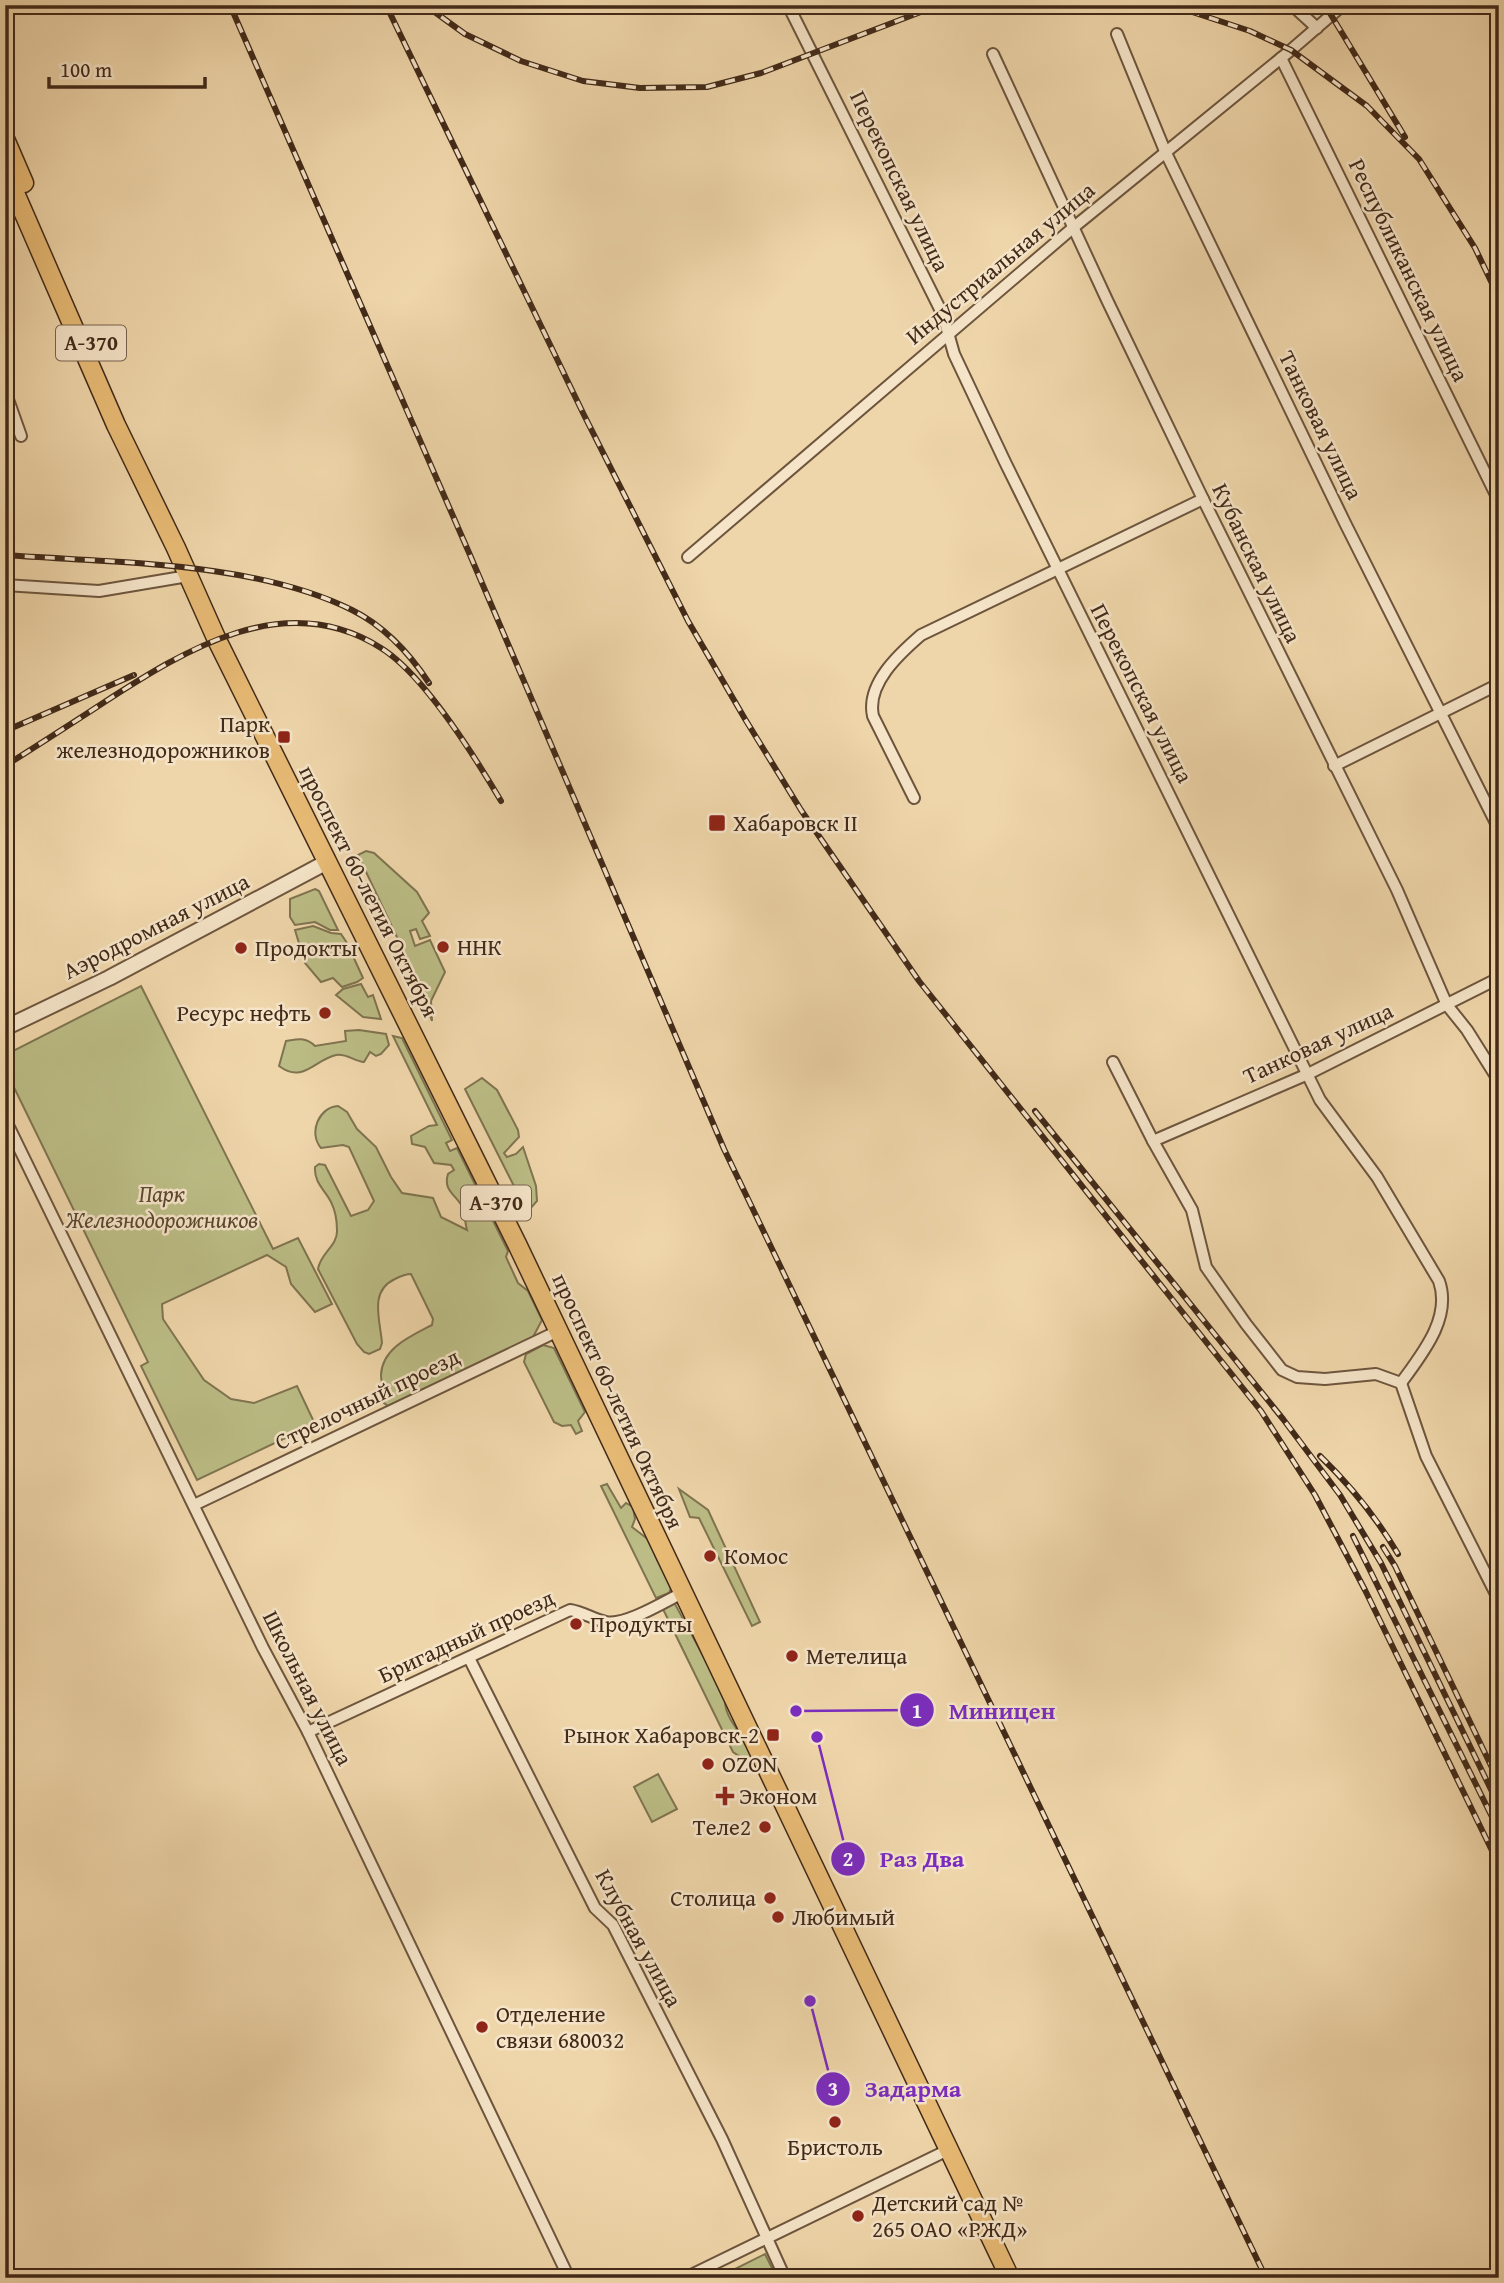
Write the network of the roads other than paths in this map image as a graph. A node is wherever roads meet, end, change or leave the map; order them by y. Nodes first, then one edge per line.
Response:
1 (788, 5) edge
2 (1292, 5) edge
3 (1343, 5) edge
4 (1317, 28) junction
5 (1117, 34) dead end
6 (993, 54) dead end
7 (1281, 58) junction
8 (5, 139) edge
9 (1165, 151) junction
10 (5, 170) edge
11 (1074, 227) junction
12 (949, 333) junction
13 (5, 391) edge
14 (21, 436) dead end
15 (1203, 499) junction
16 (1499, 501) edge
17 (176, 548) junction
18 (688, 557) dead end
19 (1057, 569) junction
20 (188, 576) junction
21 (5, 586) edge
22 (1499, 684) edge
23 (1441, 712) junction
24 (1334, 766) junction
25 (914, 798) dead end
26 (1499, 829) edge
27 (327, 862) junction
28 (1499, 978) edge
29 (1447, 1005) junction
30 (5, 1028) edge
31 (1113, 1062) dead end
32 (1308, 1074) junction
33 (1499, 1081) edge
34 (5, 1119) edge
35 (1153, 1141) junction
36 (558, 1331) junction
37 (1401, 1383) junction
38 (194, 1505) junction
39 (682, 1593) junction
40 (1499, 1600) edge
41 (469, 1658) junction
42 (308, 1732) junction
43 (950, 2149) junction
44 (766, 2238) junction
45 (569, 2278) edge
46 (685, 2278) edge
47 (786, 2278) edge
48 (1010, 2278) edge

1 - 12 street, Перекопская улица
2 - 4 street
3 - 4 street, Индустриальная улица
4 - 7 street, Индустриальная улица
5 - 9 street, Танковая улица
6 - 11 street, Кубанская улица
7 - 9 street, Индустриальная улица
7 - 16 street, Республиканская улица
8 - 17 highway, проспект 60-летия Октября / А-370
9 - 11 street, Индустриальная улица
9 - 23 street, Танковая улица
10 - 17 highway, проспект 60-летия Октября / А-370
11 - 12 street, Индустриальная улица
11 - 15 street, Кубанская улица
12 - 18 street, Индустриальная улица
12 - 19 street, Перекопская улица
13 - 14 street
15 - 19 street
15 - 24 street, Кубанская улица
17 - 20 highway, проспект 60-летия Октября / А-370
19 - 25 street
19 - 32 street, Перекопская улица
20 - 21 street
20 - 27 highway, проспект 60-летия Октября / А-370
22 - 23 street
23 - 24 street
23 - 26 street, Танковая улица
24 - 29 street, Кубанская улица
27 - 30 street, Аэродромная улица
27 - 36 highway, проспект 60-летия Октября / А-370
28 - 29 street, Танковая улица
29 - 32 street, Танковая улица
29 - 33 street, Кубанская улица
31 - 35 street
32 - 35 street, Танковая улица
32 - 37 street, Перекопская улица
34 - 38 street, Школьная улица
35 - 37 street
36 - 38 street, Стрелочный проезд
36 - 39 highway, проспект 60-летия Октября / А-370
37 - 40 street
38 - 42 street, Школьная улица
39 - 41 street, Бригадный проезд
39 - 43 highway, проспект 60-летия Октября / А-370
41 - 42 street, Бригадный проезд
41 - 44 street, Клубная улица
42 - 45 street, Школьная улица
43 - 44 street
43 - 48 highway, проспект 60-летия Октября / А-370
44 - 46 street
44 - 47 street, Клубная улица

